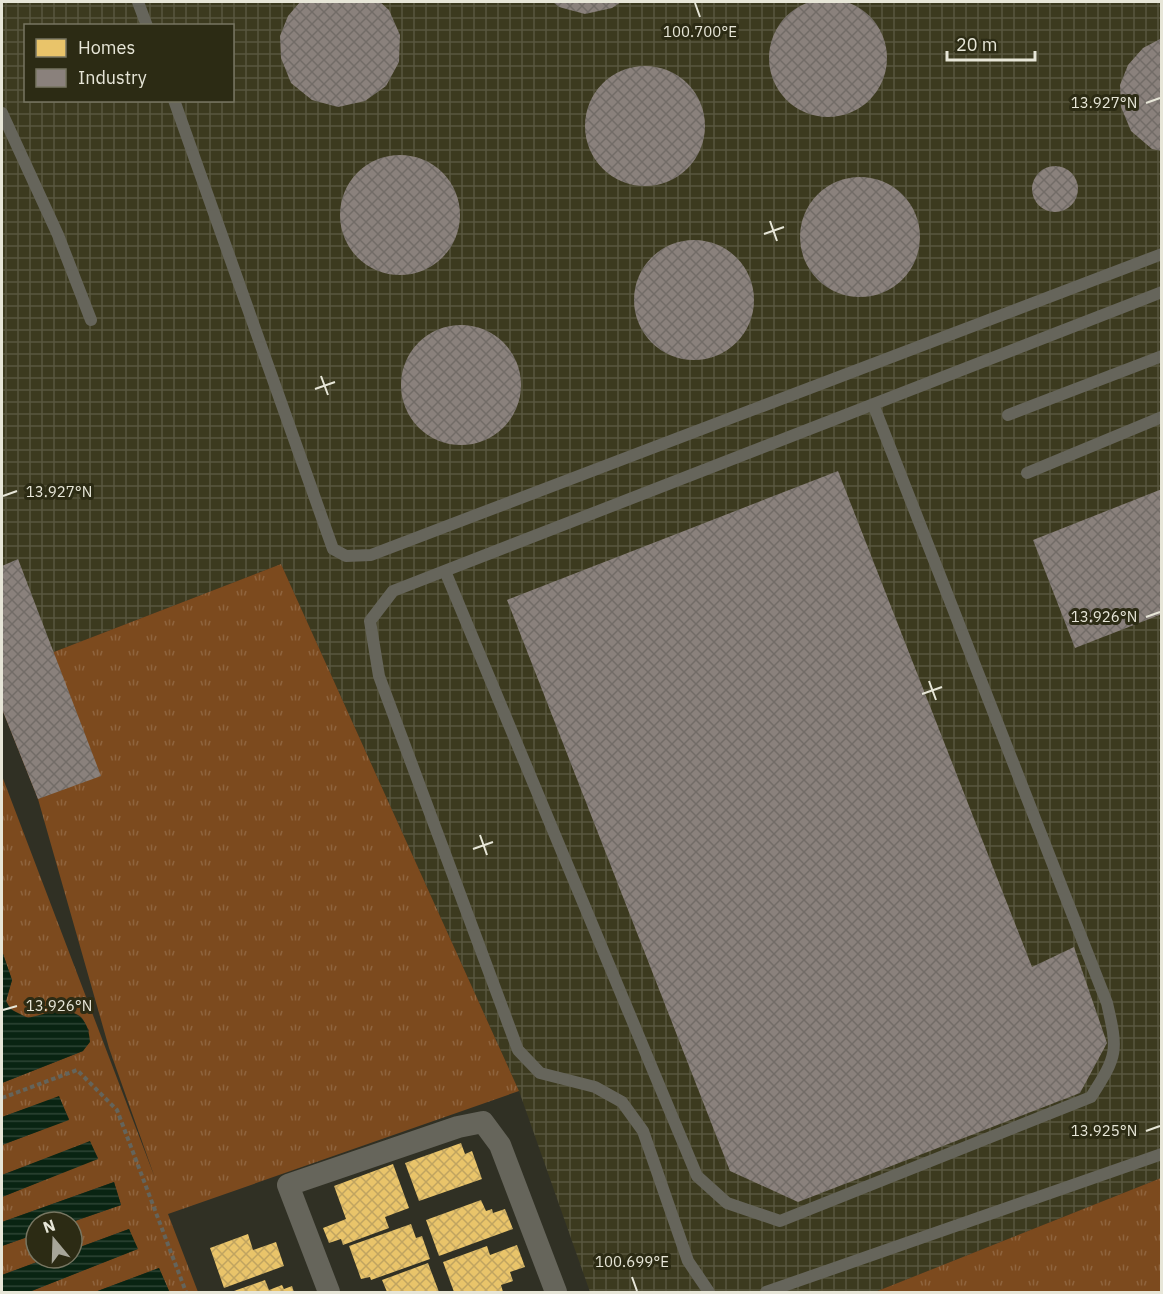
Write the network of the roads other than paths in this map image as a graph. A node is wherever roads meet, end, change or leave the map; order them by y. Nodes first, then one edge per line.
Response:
1 (138, 2) edge
2 (146, 24) edge
3 (175, 102) edge
4 (2, 113) edge
5 (1161, 254) edge
6 (1161, 292) edge
7 (91, 320) dead end
8 (1161, 356) edge
9 (873, 404) junction
10 (1008, 416) dead end
11 (1161, 417) edge
12 (1027, 473) dead end
13 (445, 571) junction
14 (1161, 1154) edge
15 (329, 1293) edge
16 (555, 1293) edge
17 (709, 1293) edge
18 (766, 1293) edge

1 - 2 lane
3 - 5 lane
4 - 7 lane
6 - 9 lane
8 - 10 lane
9 - 13 lane
9 - 13 lane
11 - 12 lane
13 - 17 lane
14 - 18 lane
15 - 16 street

